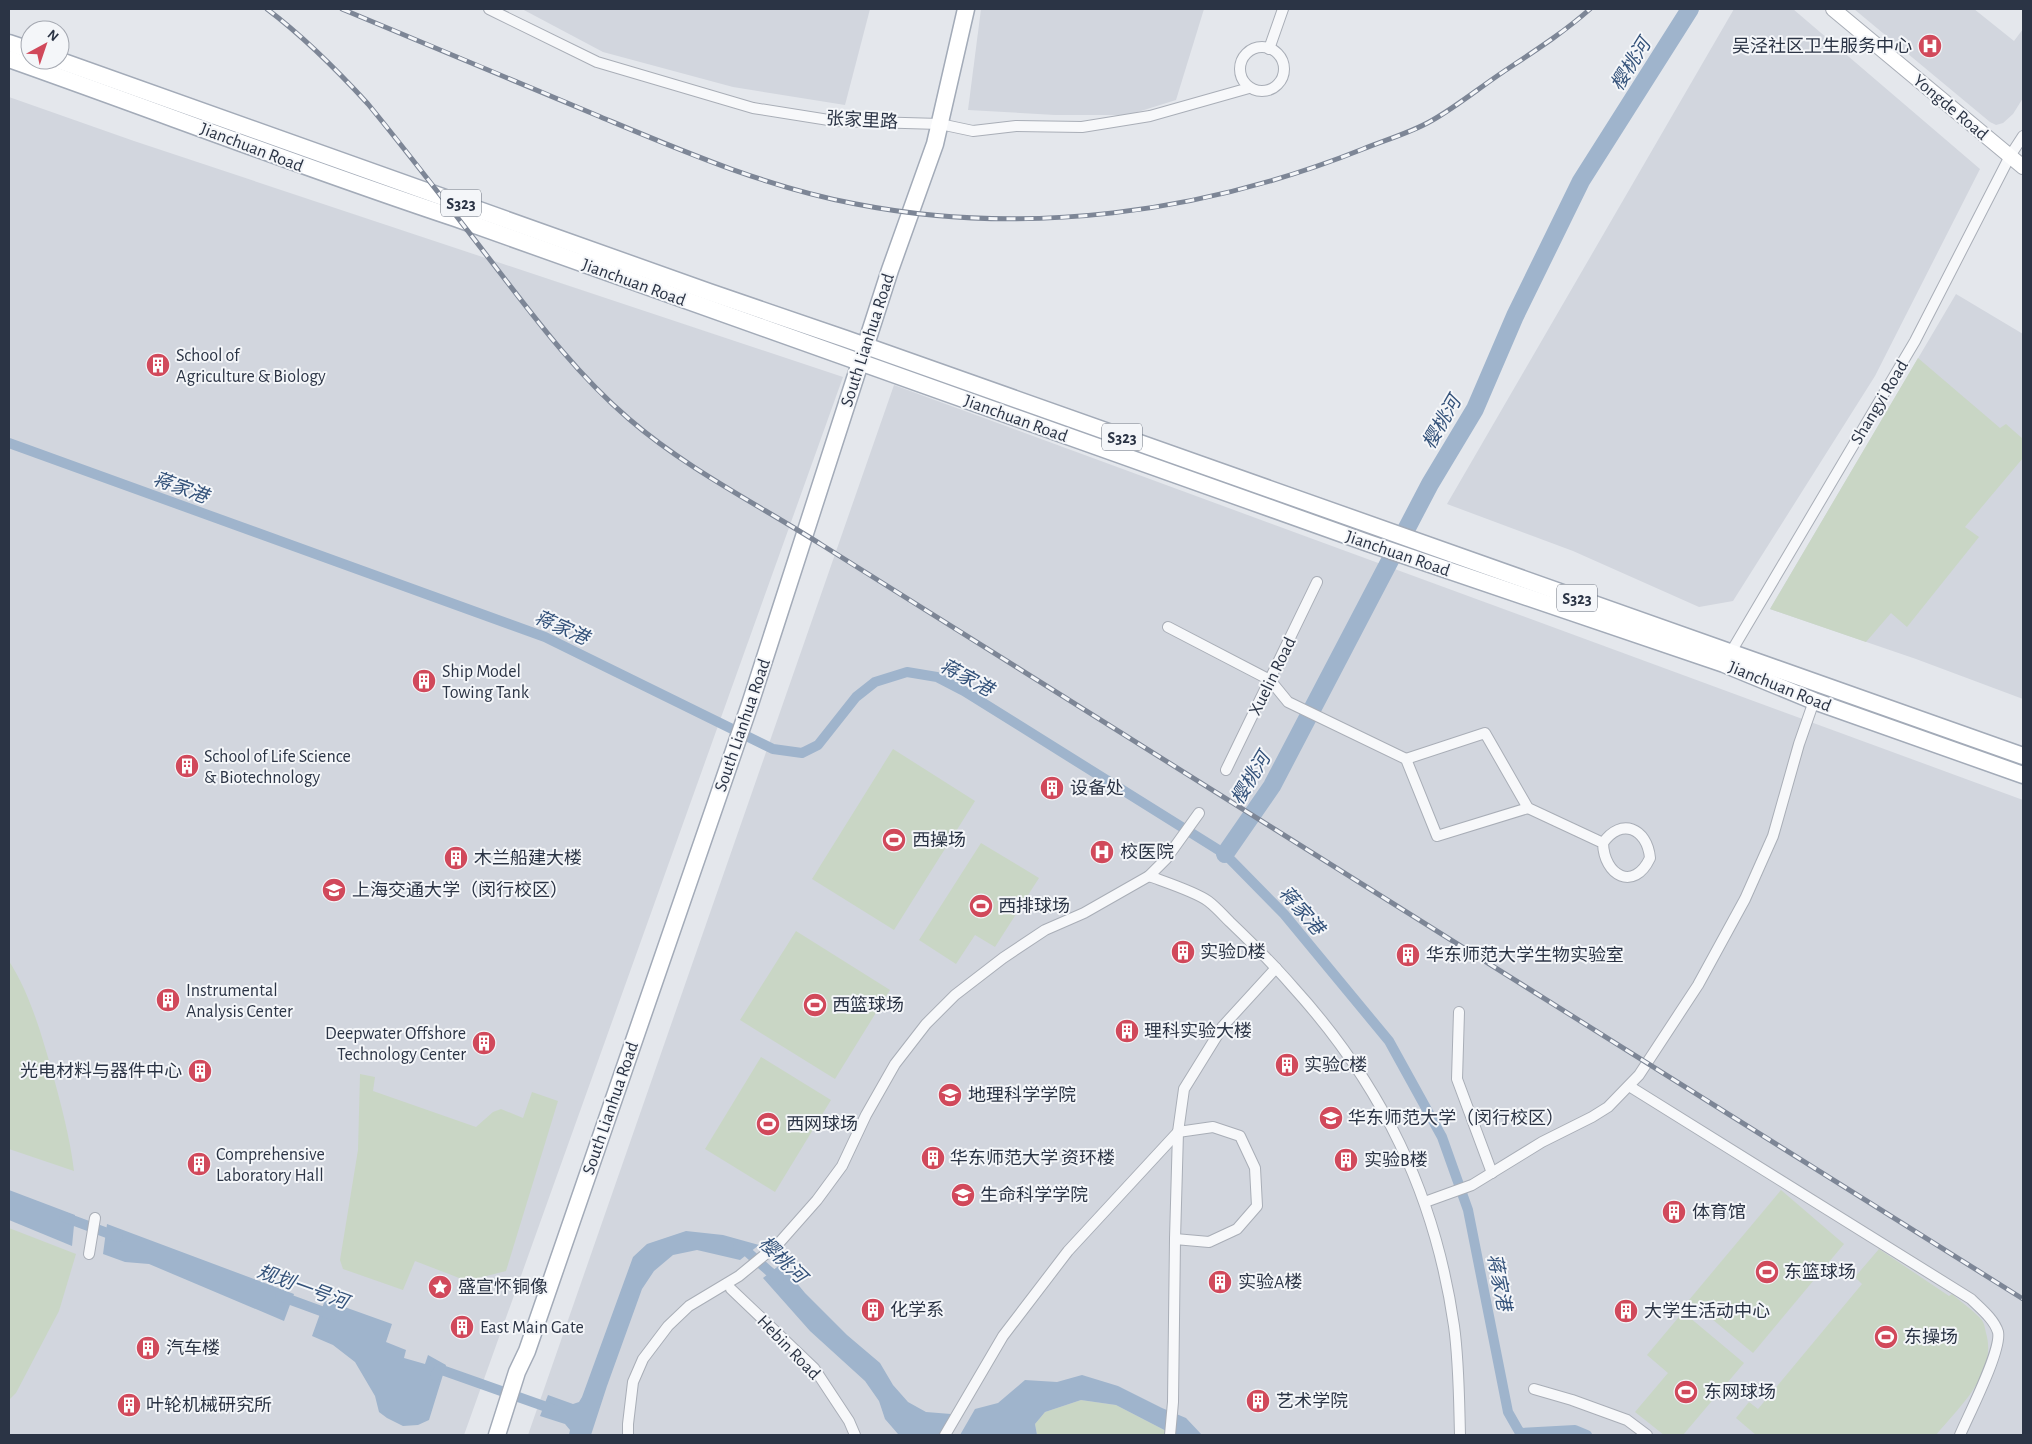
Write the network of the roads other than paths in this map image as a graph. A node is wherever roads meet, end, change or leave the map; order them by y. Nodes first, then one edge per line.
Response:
1 (489, 9) edge
2 (966, 9) edge
3 (1283, 9) edge
4 (1833, 9) edge
5 (1269, 48) junction
6 (9, 59) edge
7 (70, 64) edge
8 (1249, 88) junction
9 (940, 124) junction
10 (2023, 136) edge
11 (2010, 156) junction
12 (2023, 167) edge
13 (865, 346) junction
14 (860, 362) junction
15 (1317, 582) dead end
16 (1168, 627) dead end
17 (1728, 658) junction
18 (1270, 680) junction
19 (1814, 701) junction
20 (2023, 756) edge
21 (1406, 759) junction
22 (1226, 770) dead end
23 (2023, 775) edge
24 (1528, 808) junction
25 (1199, 812) dead end
26 (1603, 843) junction
27 (1149, 876) junction
28 (1276, 968) junction
29 (1459, 1012) dead end
30 (1629, 1086) junction
31 (1178, 1132) junction
32 (1488, 1176) junction
33 (1425, 1202) junction
34 (95, 1218) dead end
35 (1175, 1239) junction
36 (89, 1254) dead end
37 (731, 1289) dead end
38 (1534, 1389) dead end
39 (497, 1435) edge
40 (628, 1435) edge
41 (855, 1435) edge
42 (945, 1435) edge
43 (1170, 1435) edge
44 (1460, 1435) edge
45 (1647, 1435) edge
46 (1960, 1435) edge

1 - 9 street, 张家里路
2 - 9 main road, South Lianhua Road
3 - 5 street
4 - 11 street, Yongde Road
5 - 8 street
5 - 8 street
6 - 14 main road, Jianchuan Road
7 - 13 main road, Jianchuan Road / S323
8 - 9 street, 张家里路
9 - 13 main road, South Lianhua Road
10 - 11 street, Shangyi Road
11 - 12 street, Yongde Road
11 - 17 street, Shangyi Road
13 - 14 main road, South Lianhua Road
13 - 17 main road, Jianchuan Road / S323
14 - 17 main road, Jianchuan Road
14 - 39 main road, South Lianhua Road
15 - 18 street, Xuelin Road
16 - 18 street
17 - 19 main road, Jianchuan Road
17 - 20 main road, Jianchuan Road / S323
18 - 21 street
18 - 22 street, Xuelin Road
19 - 23 main road, Jianchuan Road
19 - 30 street
21 - 24 street
21 - 24 street
24 - 26 street
25 - 27 street
26 - 26 street
27 - 28 street
27 - 40 street
28 - 31 street
28 - 33 street
29 - 32 street
30 - 32 street
30 - 46 street
31 - 35 street
31 - 35 street
31 - 42 street
32 - 33 street
33 - 44 street
34 - 36 street
35 - 43 street
37 - 41 street, Hebin Road
38 - 45 street

